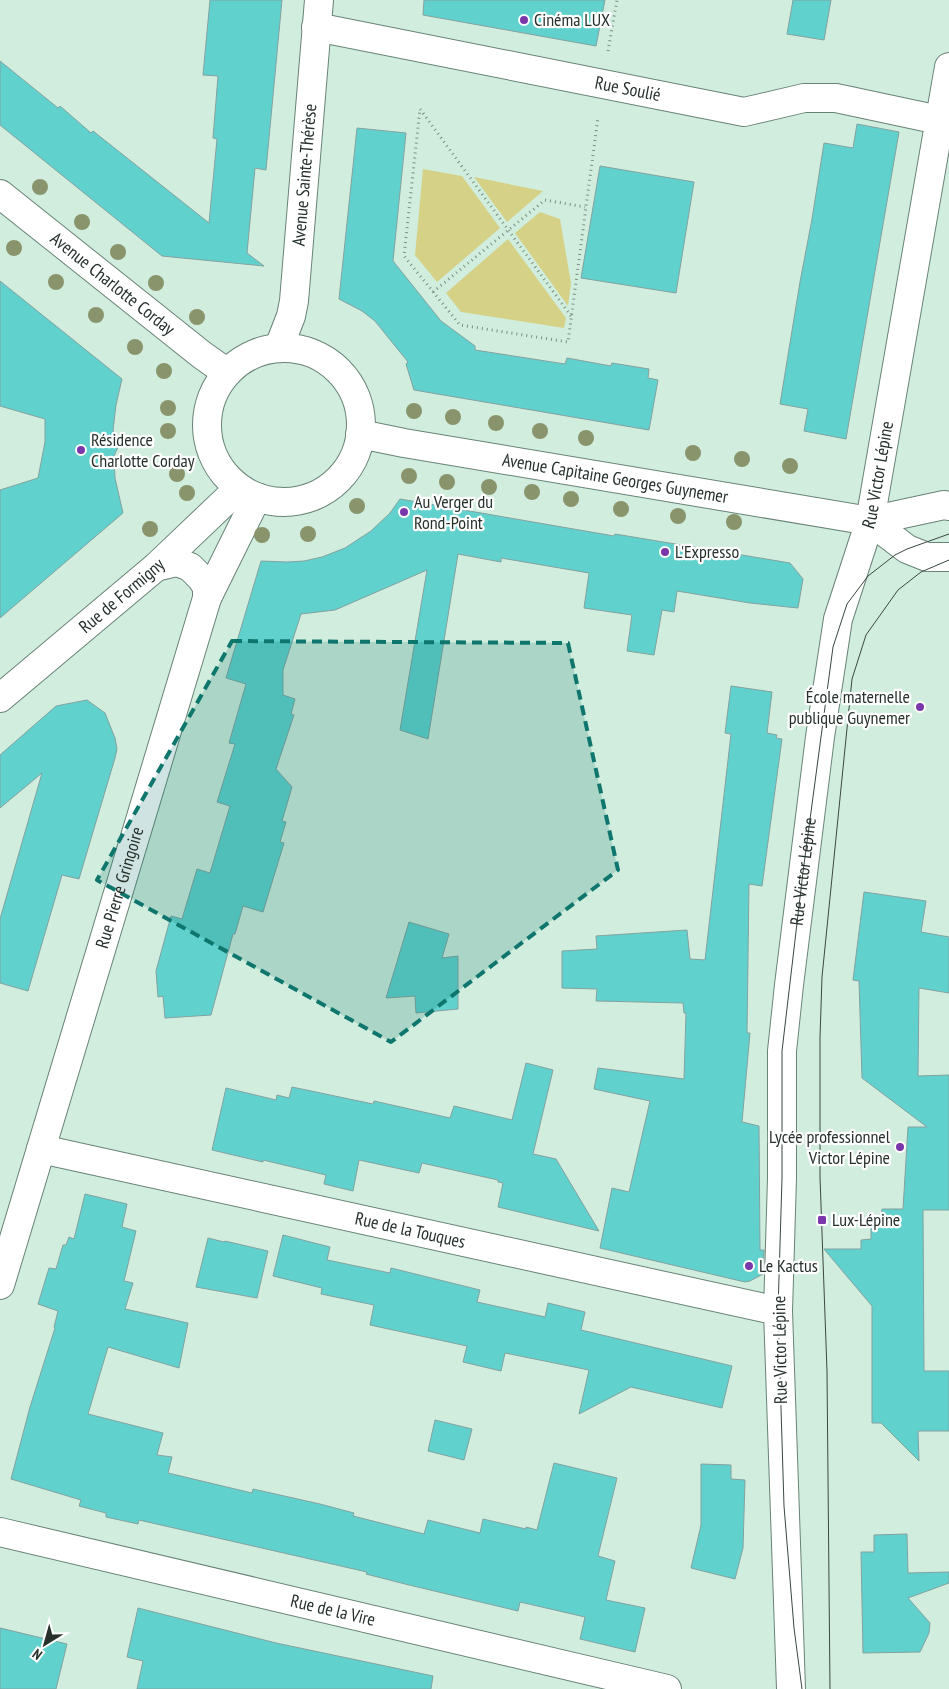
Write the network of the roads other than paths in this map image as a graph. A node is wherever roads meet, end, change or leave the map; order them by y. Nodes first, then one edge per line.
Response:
1 (318, 0) edge
2 (316, 27) junction
3 (949, 67) edge
4 (939, 120) junction
5 (0, 194) edge
6 (279, 347) junction
7 (226, 372) junction
8 (360, 434) junction
9 (248, 492) junction
10 (949, 506) edge
11 (870, 521) junction
12 (949, 557) edge
13 (156, 566) junction
14 (207, 598) junction
15 (0, 698) edge
16 (42, 1149) junction
17 (0, 1285) edge
18 (778, 1312) junction
19 (0, 1532) edge
20 (666, 1689) edge
21 (791, 1689) edge

1 - 2 street, Avenue Sainte-Thérèse
2 - 4 street, Rue Soulié
2 - 6 street, Avenue Sainte-Thérèse
3 - 4 street, Rue Victor Lépine
4 - 11 street, Rue Victor Lépine
5 - 7 street, Avenue Charlotte Corday
6 - 7 street
6 - 8 street
7 - 9 street
8 - 9 street
8 - 11 street, Avenue Capitaine Georges Guynemer
9 - 13 street, Rue de Formigny
9 - 14 street, Rue Pierre Gringoire
10 - 11 street, Avenue Capitaine Georges Guynemer
11 - 12 street, Avenue Capitaine Georges Guynemer
11 - 18 street, Rue Victor Lépine
13 - 14 street
13 - 15 street, Rue de Formigny
14 - 16 street, Rue Pierre Gringoire
16 - 17 street, Rue Pierre Gringoire
16 - 18 street, Rue de la Touques
18 - 21 street, Rue Victor Lépine
19 - 20 street, Rue de la Vire

